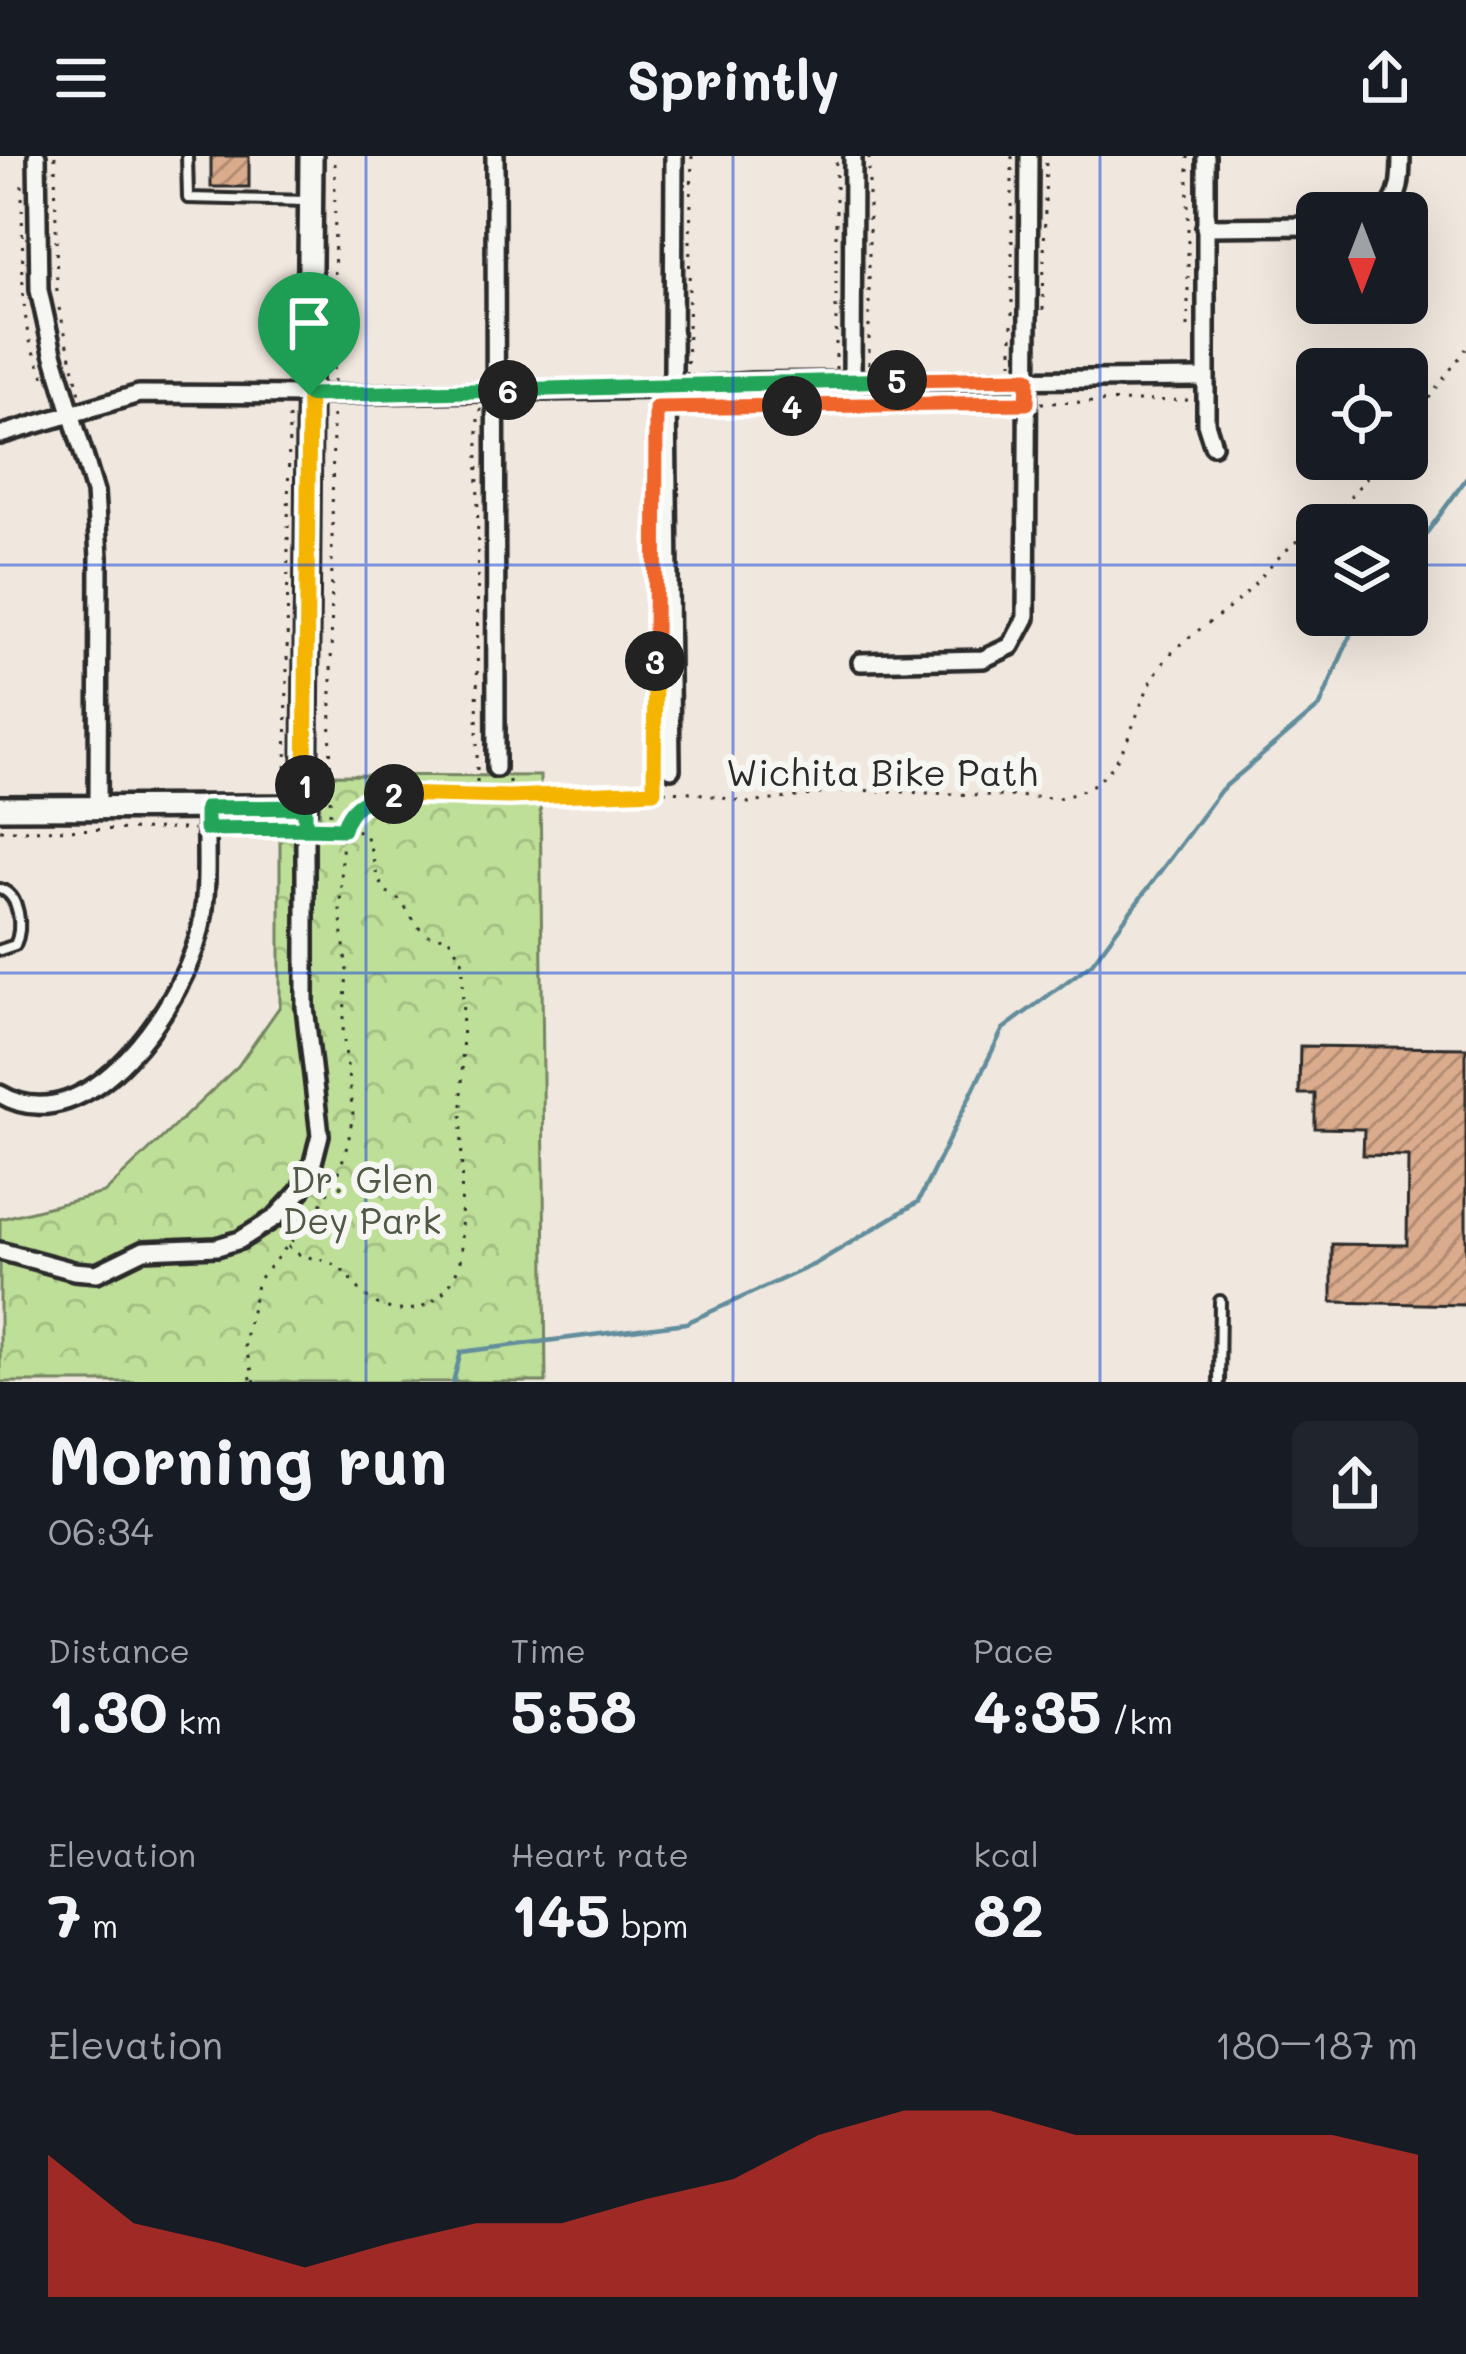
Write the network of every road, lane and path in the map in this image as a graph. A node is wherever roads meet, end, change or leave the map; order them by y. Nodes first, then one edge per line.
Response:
1 (38, 156) edge
2 (188, 156) edge
3 (311, 156) edge
4 (335, 156) edge
5 (495, 156) edge
6 (674, 156) edge
7 (692, 156) edge
8 (836, 156) edge
9 (853, 156) edge
10 (869, 156) edge
11 (1029, 156) edge
12 (1189, 156) edge
13 (1205, 156) edge
14 (1401, 156) edge
15 (1397, 192) edge
16 (311, 201) junction
17 (1296, 226) edge
18 (1205, 227) junction
19 (1189, 327) dead end
20 (1466, 349) edge
21 (869, 367) dead end
22 (836, 370) dead end
23 (686, 376) dead end
24 (1028, 378) junction
25 (1205, 378) junction
26 (851, 381) junction
27 (670, 387) junction
28 (493, 391) junction
29 (333, 394) junction
30 (309, 395) junction
31 (1428, 399) edge
32 (1195, 400) dead end
33 (1027, 403) junction
34 (668, 408) junction
35 (73, 413) junction
36 (0, 435) edge
37 (1214, 446) dead end
38 (1365, 480) edge
39 (1345, 504) edge
40 (1296, 540) edge
41 (861, 662) dead end
42 (655, 671) dead end
43 (496, 768) dead end
44 (671, 769) dead end
45 (654, 791) junction
46 (0, 808) edge
47 (98, 808) junction
48 (206, 818) junction
49 (305, 818) junction
50 (330, 828) junction
51 (343, 829) junction
52 (0, 830) edge
53 (0, 889) edge
54 (0, 950) edge
55 (0, 1094) edge
56 (286, 1245) junction
57 (0, 1251) edge
58 (1220, 1301) dead end
59 (254, 1380) edge
60 (238, 1382) edge
61 (1219, 1382) edge

1 - 35 street
2 - 16 lane
3 - 16 street
4 - 29 path
5 - 28 street
6 - 27 street
7 - 23 path
8 - 22 path
9 - 26 street
10 - 21 path
11 - 24 street
12 - 19 path
13 - 18 street
14 - 15 street
16 - 30 street
17 - 18 street
18 - 25 street
20 - 31 path
24 - 25 street
24 - 26 street
24 - 33 street
25 - 37 street
26 - 27 street
27 - 28 street
27 - 34 street
28 - 29 street
28 - 43 street
29 - 30 street
29 - 50 path
30 - 35 street
30 - 49 street
32 - 33 path
33 - 34 path
33 - 41 street
34 - 44 street
35 - 36 street
35 - 47 street
38 - 39 path
40 - 45 path, Wichita Bike Path
42 - 45 path
45 - 51 path, Wichita Bike Path
46 - 47 street
47 - 48 street
48 - 49 street
48 - 49 path
48 - 52 path
48 - 55 street
49 - 50 path
49 - 57 street
50 - 51 path
51 - 56 path
51 - 56 path
53 - 54 lane
56 - 59 path
58 - 61 lane
59 - 60 path

